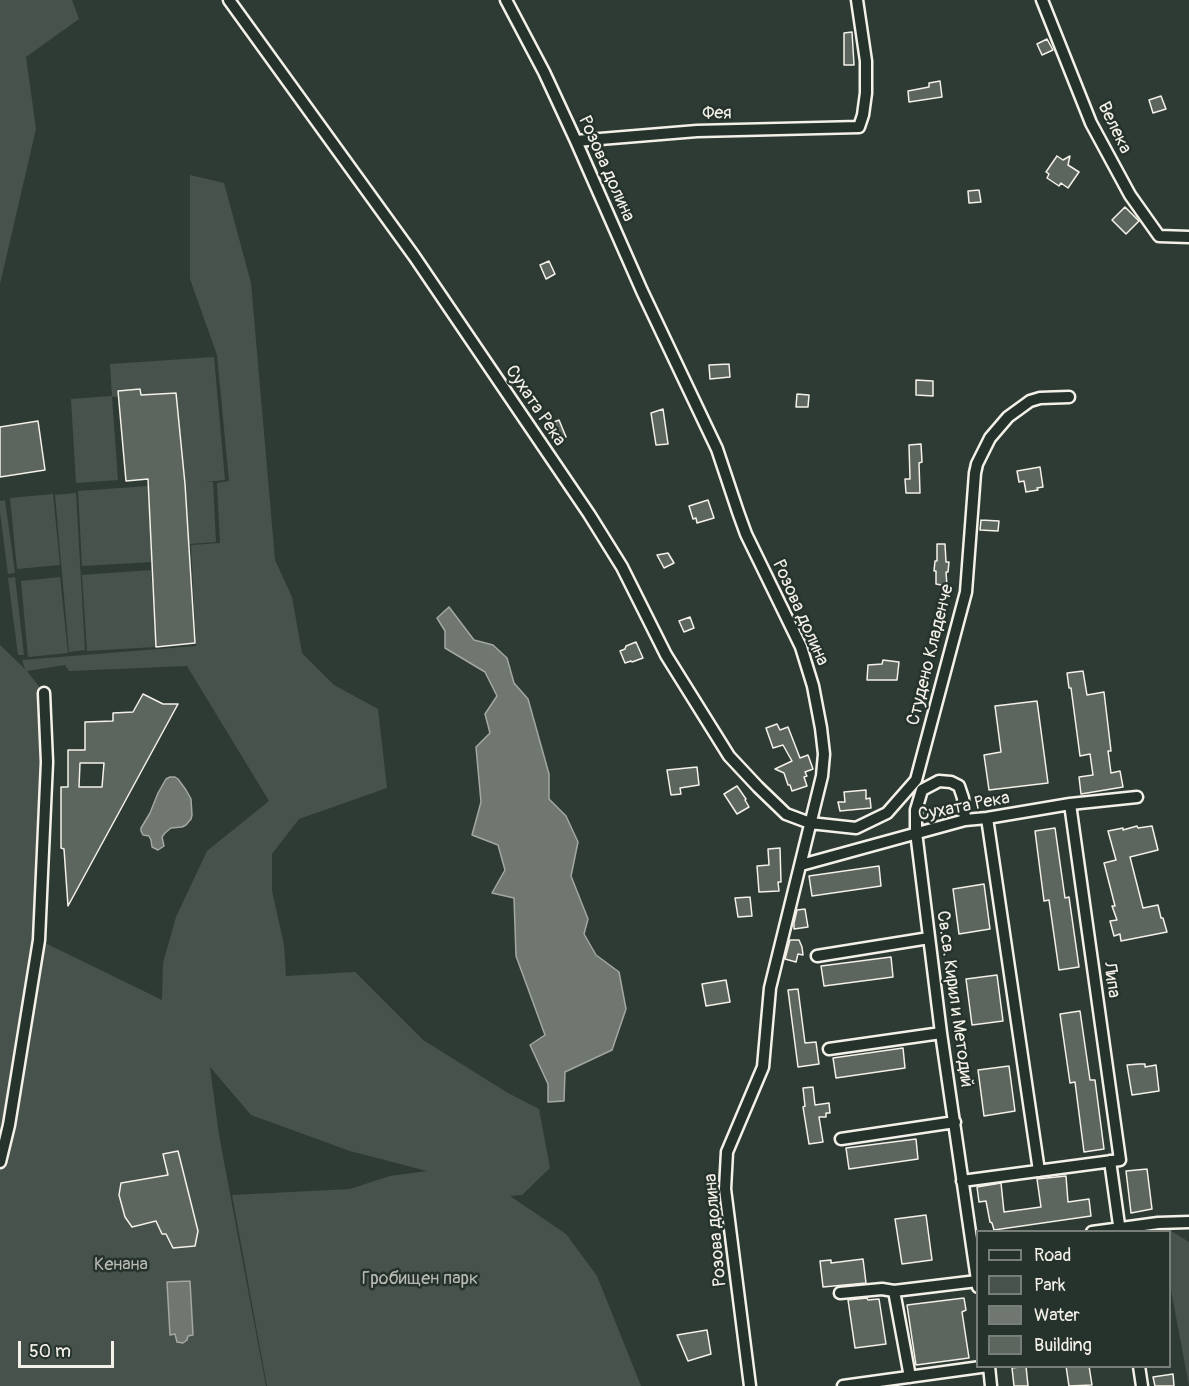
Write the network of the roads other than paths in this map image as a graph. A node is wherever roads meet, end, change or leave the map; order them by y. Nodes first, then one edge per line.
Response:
1 (229, 0) edge
2 (506, 0) edge
3 (857, 0) edge
4 (1042, 0) edge
5 (576, 141) junction
6 (1189, 237) edge
7 (1069, 397) dead end
8 (44, 693) dead end
9 (919, 785) junction
10 (1137, 797) dead end
11 (1070, 804) junction
12 (987, 818) junction
13 (965, 820) junction
14 (810, 823) junction
15 (916, 832) junction
16 (801, 865) junction
17 (929, 938) junction
18 (817, 956) dead end
19 (941, 1033) junction
20 (829, 1049) dead end
21 (955, 1122) junction
22 (841, 1139) dead end
23 (1115, 1161) junction
24 (0, 1162) edge
25 (1039, 1171) junction
26 (962, 1181) junction
27 (1189, 1222) edge
28 (1120, 1230) edge
29 (975, 1248) edge
30 (976, 1266) edge
31 (976, 1284) edge
32 (894, 1292) junction
33 (840, 1293) dead end
34 (976, 1368) edge
35 (988, 1368) edge
36 (1139, 1368) edge
37 (910, 1377) junction
38 (864, 1385) edge
39 (750, 1386) edge
40 (843, 1386) edge
41 (991, 1386) edge
42 (1142, 1386) edge

1 - 14 street, Сухата Река
2 - 5 street, Розова долина
3 - 5 street, Фея
4 - 6 street, Велека
5 - 14 street, Розова долина
7 - 9 street, Студено Кладенче
8 - 24 street
9 - 13 street
9 - 14 street, Студено Кладенче
9 - 15 street, Св.св. Кирил и Методий
10 - 11 street, Сухата Река
11 - 12 street, Сухата Река
11 - 23 street, Липа
12 - 13 street, Сухата Река
12 - 25 street
13 - 15 street, Сухата Река
14 - 16 street, Розова долина
15 - 16 street, Сухата Река
15 - 17 street, Св.св. Кирил и Методий
16 - 39 street, Розова долина
17 - 18 street
17 - 19 street, Св.св. Кирил и Методий
19 - 20 street
19 - 21 street, Св.св. Кирил и Методий
21 - 22 street
21 - 26 street, Св.св. Кирил и Методий
23 - 25 street
23 - 28 street, Липа
25 - 26 street
26 - 29 street, Св.св. Кирил и Методий
27 - 28 street
29 - 30 street, Св.св. Кирил и Методий
31 - 32 street
32 - 33 street
32 - 37 street
34 - 37 street
35 - 41 street
36 - 42 street
37 - 38 street
38 - 40 street

